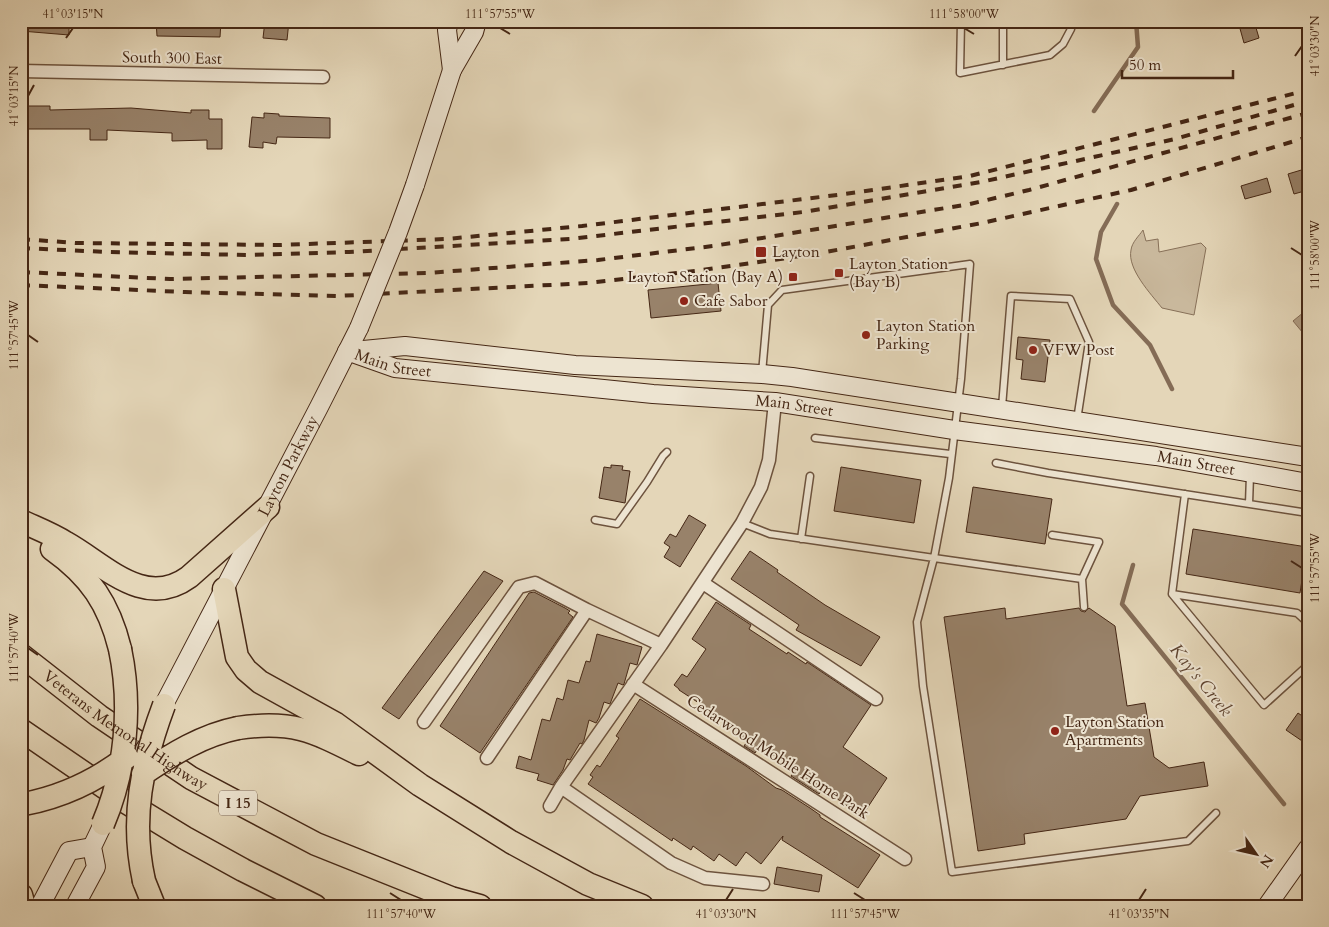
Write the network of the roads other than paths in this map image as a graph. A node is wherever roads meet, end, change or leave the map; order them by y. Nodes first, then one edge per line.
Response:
1 (449, 21) edge
2 (477, 21) edge
3 (960, 21) edge
4 (1003, 21) edge
5 (1072, 21) edge
6 (1003, 64) junction
7 (452, 70) junction
8 (21, 71) edge
9 (323, 77) dead end
10 (348, 351) junction
11 (762, 374) junction
12 (775, 402) junction
13 (958, 402) junction
14 (1002, 409) junction
15 (1077, 420) junction
16 (954, 430) junction
17 (815, 438) dead end
18 (668, 452) dead end
19 (950, 454) junction
20 (1308, 457) edge
21 (996, 463) dead end
22 (1250, 474) junction
23 (810, 476) dead end
24 (1308, 483) edge
25 (1185, 494) junction
26 (1249, 504) junction
27 (268, 507) junction
28 (1308, 513) edge
29 (595, 520) dead end
30 (21, 521) edge
31 (742, 522) junction
32 (21, 527) edge
33 (1052, 535) dead end
34 (801, 538) junction
35 (934, 558) junction
36 (1082, 579) junction
37 (703, 583) junction
38 (224, 590) junction
39 (1172, 594) junction
40 (1084, 607) dead end
41 (587, 610) junction
42 (1308, 623) edge
43 (661, 645) junction
44 (21, 655) edge
45 (1308, 666) edge
46 (633, 684) junction
47 (169, 695) junction
48 (876, 698) dead end
49 (424, 722) dead end
50 (21, 730) edge
51 (145, 743) junction
52 (487, 758) dead end
53 (121, 761) junction
54 (143, 774) junction
55 (420, 785) junction
56 (561, 787) junction
57 (118, 794) junction
58 (23, 804) edge
59 (550, 806) dead end
60 (1216, 813) dead end
61 (103, 824) junction
62 (92, 847) junction
63 (1308, 848) edge
64 (905, 858) dead end
65 (763, 884) dead end
66 (21, 895) edge
67 (24, 906) edge
68 (40, 906) edge
69 (75, 906) edge
70 (154, 906) edge
71 (315, 906) edge
72 (480, 906) edge
73 (642, 906) edge
74 (1267, 906) edge

1 - 7 main road, Layton Parkway
2 - 7 main road, Layton Parkway
3 - 6 lane
4 - 6 lane
5 - 6 lane
7 - 10 main road, Layton Parkway, bridge
8 - 9 street, South 300 East
10 - 11 main road, Main Street
10 - 12 main road, Main Street
10 - 27 main road, Layton Parkway
11 - 13 main road, Main Street
11 - 13 lane
12 - 16 main road, Main Street
12 - 31 street
13 - 14 main road, Main Street
13 - 16 lane
14 - 15 main road, Main Street
14 - 15 lane
15 - 20 main road, Main Street
16 - 19 lane
16 - 22 main road, Main Street
17 - 19 lane
18 - 29 lane
19 - 35 lane
21 - 25 lane
22 - 24 main road, Main Street
22 - 26 lane
23 - 34 lane
25 - 26 lane
25 - 39 lane
26 - 28 lane
27 - 30 highway
27 - 38 main road, Layton Parkway
31 - 34 lane
31 - 37 street
32 - 53 highway, bridge
33 - 36 lane
34 - 35 lane
35 - 36 lane
35 - 60 lane
36 - 40 lane
37 - 43 street
37 - 48 street
38 - 47 main road, Layton Parkway
38 - 55 highway
39 - 42 lane
39 - 45 lane
41 - 43 street
41 - 49 street
41 - 52 street
43 - 46 street
44 - 72 highway, Veterans Memorial Highway / I 15
46 - 56 street
46 - 64 street, Cedarwood Mobile Home Park
47 - 51 main road, Layton Parkway, bridge
47 - 54 highway, bridge
50 - 71 highway
51 - 53 highway
51 - 57 main road, Layton Parkway
53 - 58 highway, bridge
53 - 61 highway, bridge
54 - 55 highway, bridge
54 - 57 highway
54 - 70 highway, bridge
55 - 73 highway
56 - 59 street
56 - 65 street
57 - 61 main road, Layton Parkway, bridge
61 - 62 main road, Layton Parkway
62 - 68 main road
62 - 69 main road, Layton Parkway
63 - 74 main road
66 - 67 highway

